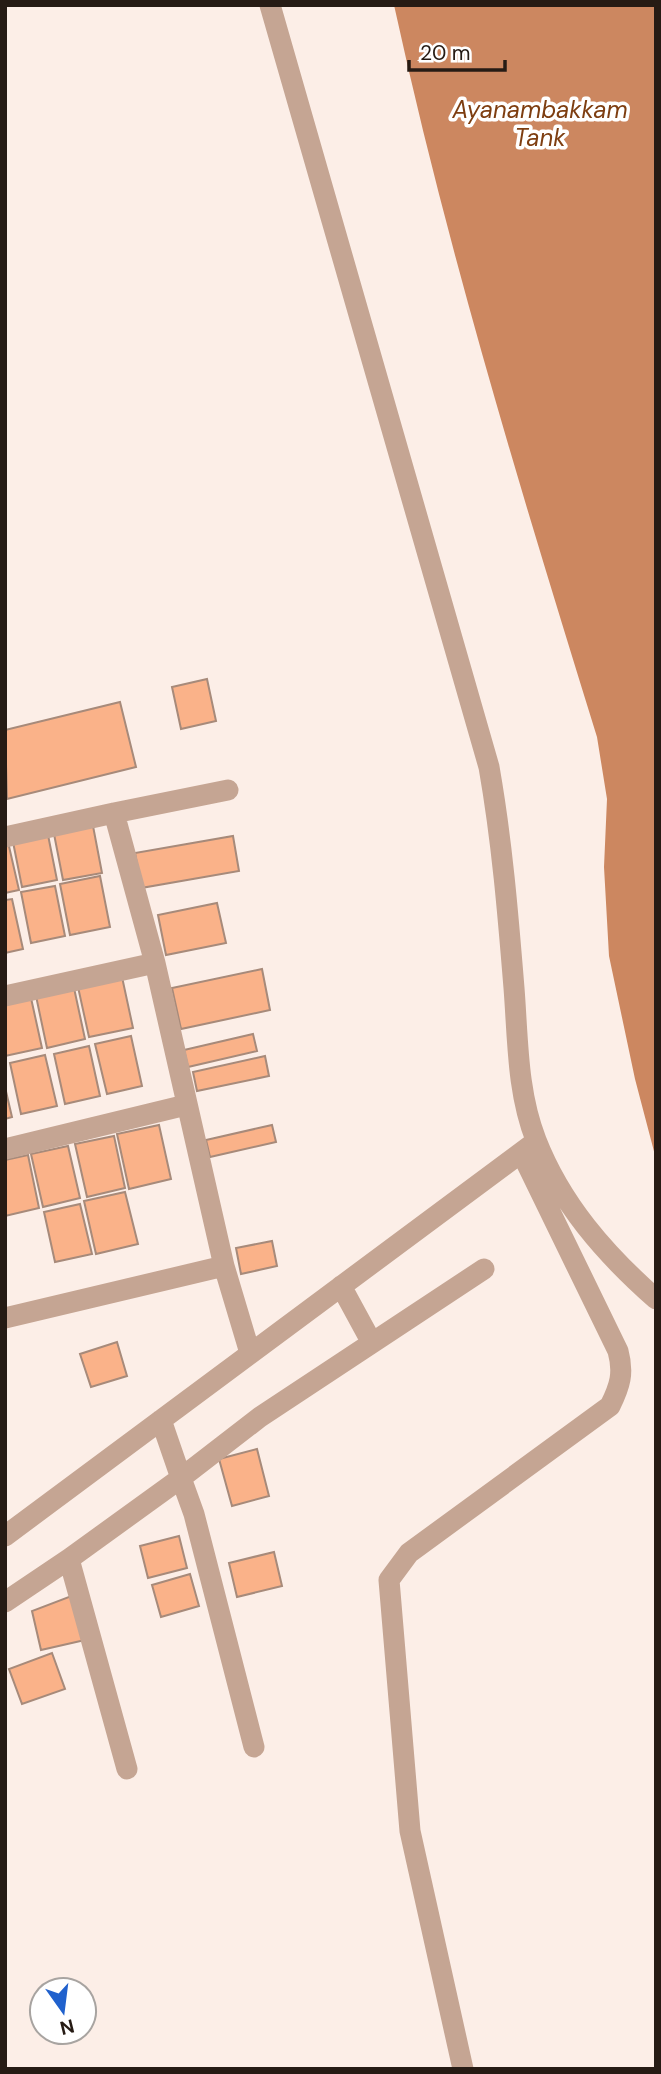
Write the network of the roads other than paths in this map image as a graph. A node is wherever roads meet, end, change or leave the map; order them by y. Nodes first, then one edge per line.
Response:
1 (270, 5) edge
2 (228, 790) dead end
3 (114, 813) junction
4 (5, 838) edge
5 (155, 963) junction
6 (5, 996) edge
7 (186, 1105) junction
8 (529, 1147) junction
9 (5, 1149) edge
10 (224, 1266) junction
11 (484, 1269) dead end
12 (341, 1286) junction
13 (656, 1299) edge
14 (5, 1318) edge
15 (372, 1343) junction
16 (250, 1353) junction
17 (161, 1420) junction
18 (181, 1478) junction
19 (5, 1536) edge
20 (69, 1559) junction
21 (5, 1602) edge
22 (254, 1748) dead end
23 (127, 1769) dead end
24 (463, 2069) edge

1 - 8 street
2 - 3 street
3 - 4 street
3 - 5 street
5 - 6 street
5 - 7 street
7 - 9 street
7 - 10 street
8 - 12 street
8 - 13 street
8 - 24 street
10 - 14 street
10 - 16 street
11 - 15 street
12 - 15 street
12 - 16 street
15 - 18 street
16 - 17 street
17 - 18 street
17 - 19 street
18 - 20 street
18 - 22 street
20 - 21 street
20 - 23 street

